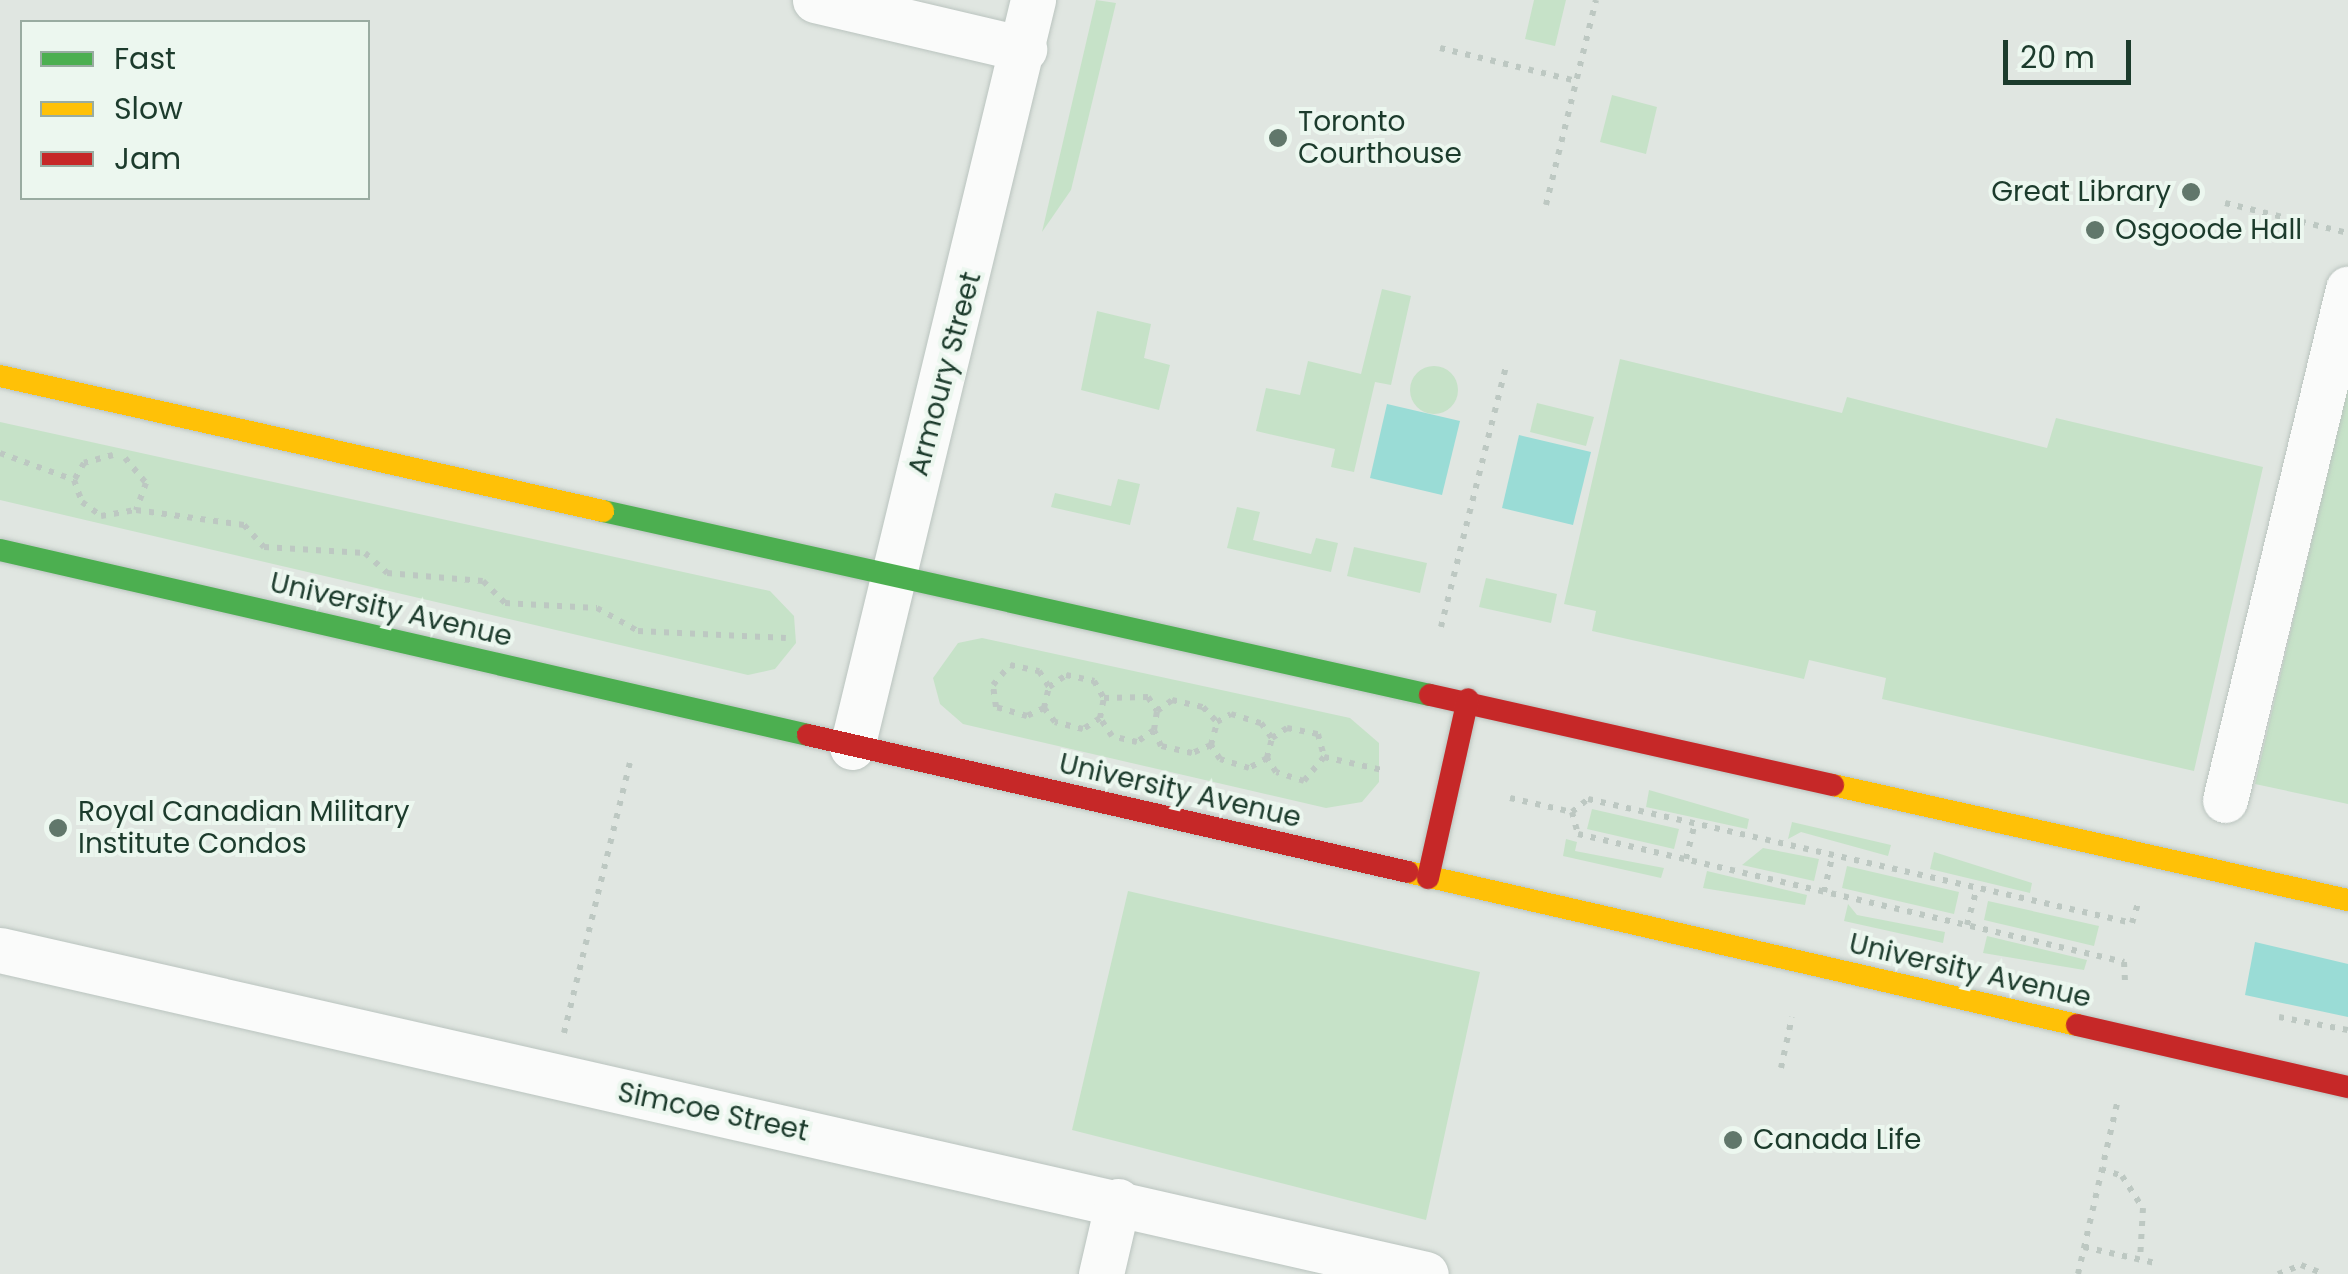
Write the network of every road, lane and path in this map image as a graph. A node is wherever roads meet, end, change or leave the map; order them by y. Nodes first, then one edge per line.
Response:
1 (815, 0) edge
2 (1034, 0) edge
3 (1596, 0) edge
4 (1440, 48) dead end
5 (1024, 49) junction
6 (1576, 81) junction
7 (2225, 204) dead end
8 (1546, 205) dead end
9 (2348, 232) edge
10 (2348, 288) edge
11 (1506, 366) dead end
12 (0, 376) edge
13 (0, 453) edge
14 (74, 480) junction
15 (136, 510) junction
16 (0, 550) edge
17 (894, 576) junction
18 (1441, 627) dead end
19 (786, 638) dead end
20 (1049, 687) junction
21 (1104, 698) junction
22 (1468, 700) junction
23 (1044, 708) junction
24 (1158, 711) junction
25 (1100, 718) junction
26 (1217, 722) junction
27 (1154, 730) junction
28 (1272, 738) junction
29 (1211, 745) junction
30 (852, 747) junction
31 (1324, 757) junction
32 (1267, 758) junction
33 (630, 763) dead end
34 (1382, 770) dead end
35 (1510, 798) dead end
36 (2225, 800) dead end
37 (1572, 812) junction
38 (1695, 823) junction
39 (1832, 854) junction
40 (1686, 859) junction
41 (1428, 878) junction
42 (1977, 888) junction
43 (1824, 892) junction
44 (2348, 900) edge
45 (2155, 904) dead end
46 (1968, 925) junction
47 (0, 950) edge
48 (2136, 985) dead end
49 (2256, 1012) dead end
50 (1792, 1016) dead end
51 (2348, 1030) edge
52 (562, 1042) dead end
53 (1781, 1068) dead end
54 (2348, 1088) edge
55 (2118, 1100) dead end
56 (2101, 1170) junction
57 (1118, 1201) junction
58 (2084, 1247) junction
59 (2140, 1260) junction
60 (2155, 1264) dead end
61 (1101, 1274) edge
62 (1426, 1274) edge
63 (2078, 1274) edge
64 (2278, 1274) edge
65 (2324, 1274) edge

1 - 5 street
2 - 5 street, Armoury Street
3 - 6 path
4 - 6 path
5 - 17 street, Armoury Street
6 - 8 path
7 - 9 path
10 - 36 street
11 - 18 path
12 - 17 main road
13 - 14 path
14 - 15 path
14 - 15 path
15 - 19 path
16 - 30 main road, University Avenue
17 - 22 main road
17 - 30 street, Armoury Street
20 - 21 path
20 - 23 path
20 - 23 path
21 - 24 path
21 - 25 path
22 - 41 main road
22 - 44 main road
23 - 25 path
24 - 26 path
24 - 27 path
25 - 27 path
26 - 28 path
26 - 29 path
27 - 29 path
28 - 31 path
28 - 32 path
29 - 32 path
30 - 41 main road, University Avenue
31 - 32 path
31 - 34 path
33 - 52 path
35 - 37 path
37 - 38 path
37 - 40 path
38 - 39 path
38 - 40 path
39 - 42 path
39 - 43 path
40 - 43 path
41 - 54 main road, University Avenue
42 - 45 path
42 - 46 path
43 - 46 path
46 - 48 path
47 - 57 street, Simcoe Street
49 - 51 path
50 - 53 path
55 - 56 path
56 - 58 path
56 - 59 path
57 - 61 street
57 - 62 street, Simcoe Street
58 - 59 path
58 - 63 path
59 - 60 path
64 - 65 path

